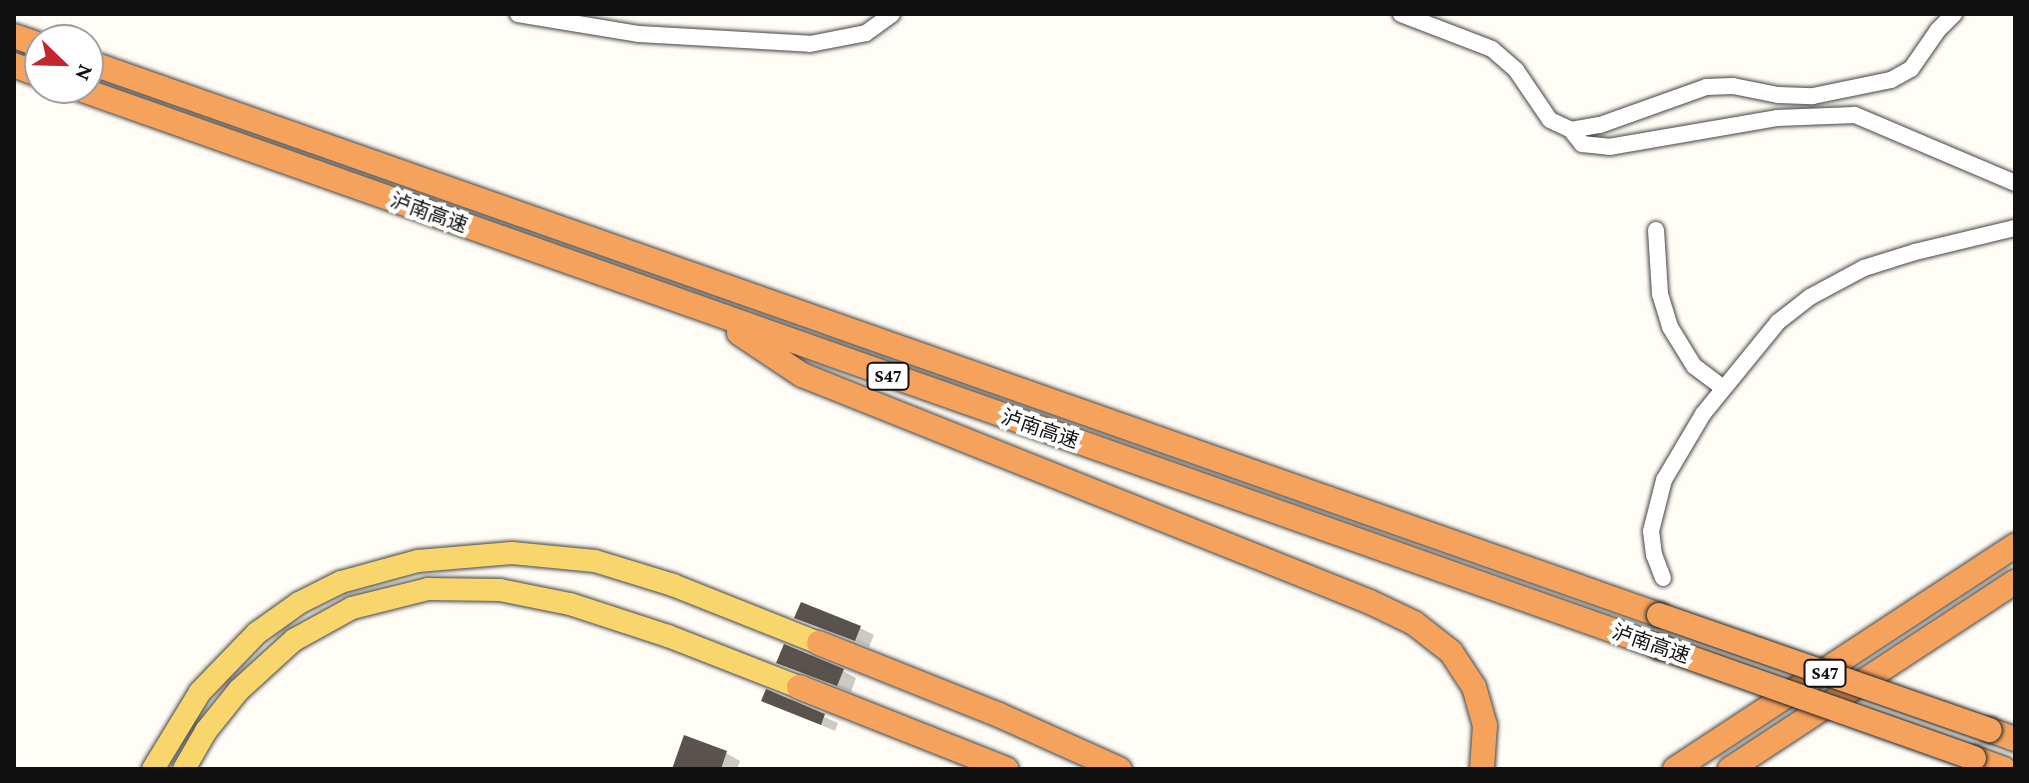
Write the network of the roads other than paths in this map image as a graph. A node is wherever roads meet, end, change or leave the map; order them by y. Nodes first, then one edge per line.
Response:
1 (518, 14) edge
2 (892, 14) edge
3 (1401, 14) edge
4 (1954, 14) edge
5 (104, 68) edge
6 (104, 98) edge
7 (1571, 130) junction
8 (2015, 183) edge
9 (2015, 228) edge
10 (1656, 230) dead end
11 (710, 313) junction
12 (1723, 388) junction
13 (2015, 546) edge
14 (1663, 578) dead end
15 (2015, 582) edge
16 (819, 643) joint
17 (799, 687) joint
18 (2015, 739) edge
19 (153, 769) edge
20 (184, 769) edge
21 (1006, 769) edge
22 (1119, 769) edge
23 (1482, 769) edge
24 (1675, 769) edge
25 (1730, 769) edge
26 (2004, 769) edge

1 - 2 street
3 - 7 street
4 - 7 street
5 - 18 highway, 泸南高速 / S47, bridge
6 - 11 highway, 泸南高速 / S47
7 - 8 street
9 - 12 street
10 - 12 street
11 - 23 highway
11 - 26 highway, 泸南高速 / S47, bridge
12 - 14 street
13 - 24 highway
15 - 25 highway
16 - 19 main road
16 - 22 highway
17 - 20 main road
17 - 21 highway

